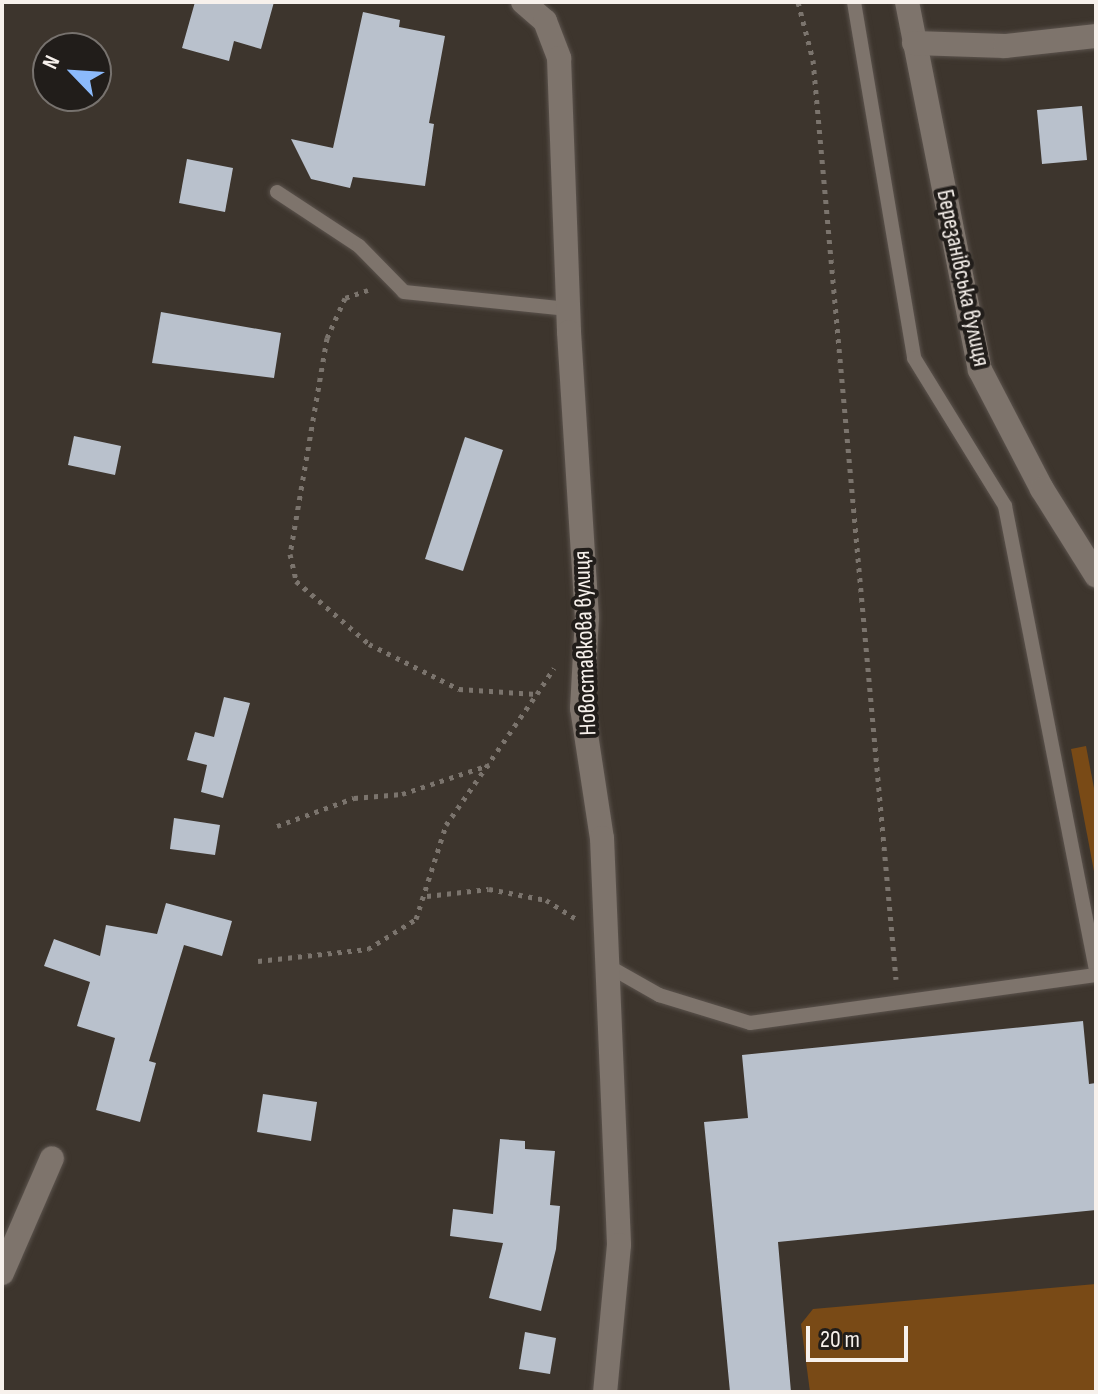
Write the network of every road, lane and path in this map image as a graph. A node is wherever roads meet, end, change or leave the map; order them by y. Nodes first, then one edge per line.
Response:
1 (523, 2) edge
2 (798, 2) edge
3 (854, 2) edge
4 (907, 2) edge
5 (1096, 36) edge
6 (914, 43) junction
7 (277, 192) dead end
8 (404, 292) junction
9 (568, 309) junction
10 (1096, 575) edge
11 (587, 617) junction
12 (537, 694) junction
13 (490, 765) junction
14 (277, 826) dead end
15 (427, 896) junction
16 (607, 955) junction
17 (258, 961) dead end
18 (1096, 972) edge
19 (898, 1002) junction
20 (52, 1158) dead end
21 (2, 1273) edge
22 (605, 1392) edge

1 - 9 street, Новоставкова вулиця
2 - 19 path
3 - 18 lane
4 - 6 street, Березанівська вулиця
5 - 6 street
6 - 10 street, Березанівська вулиця
7 - 8 lane
8 - 9 lane
8 - 12 path
9 - 11 street, Новоставкова вулиця
11 - 12 path
11 - 16 street, Новоставкова вулиця
12 - 13 path
13 - 14 path
13 - 15 path
15 - 16 path
15 - 17 path
16 - 19 lane
16 - 22 street, Новоставкова вулиця
18 - 19 lane
20 - 21 street

